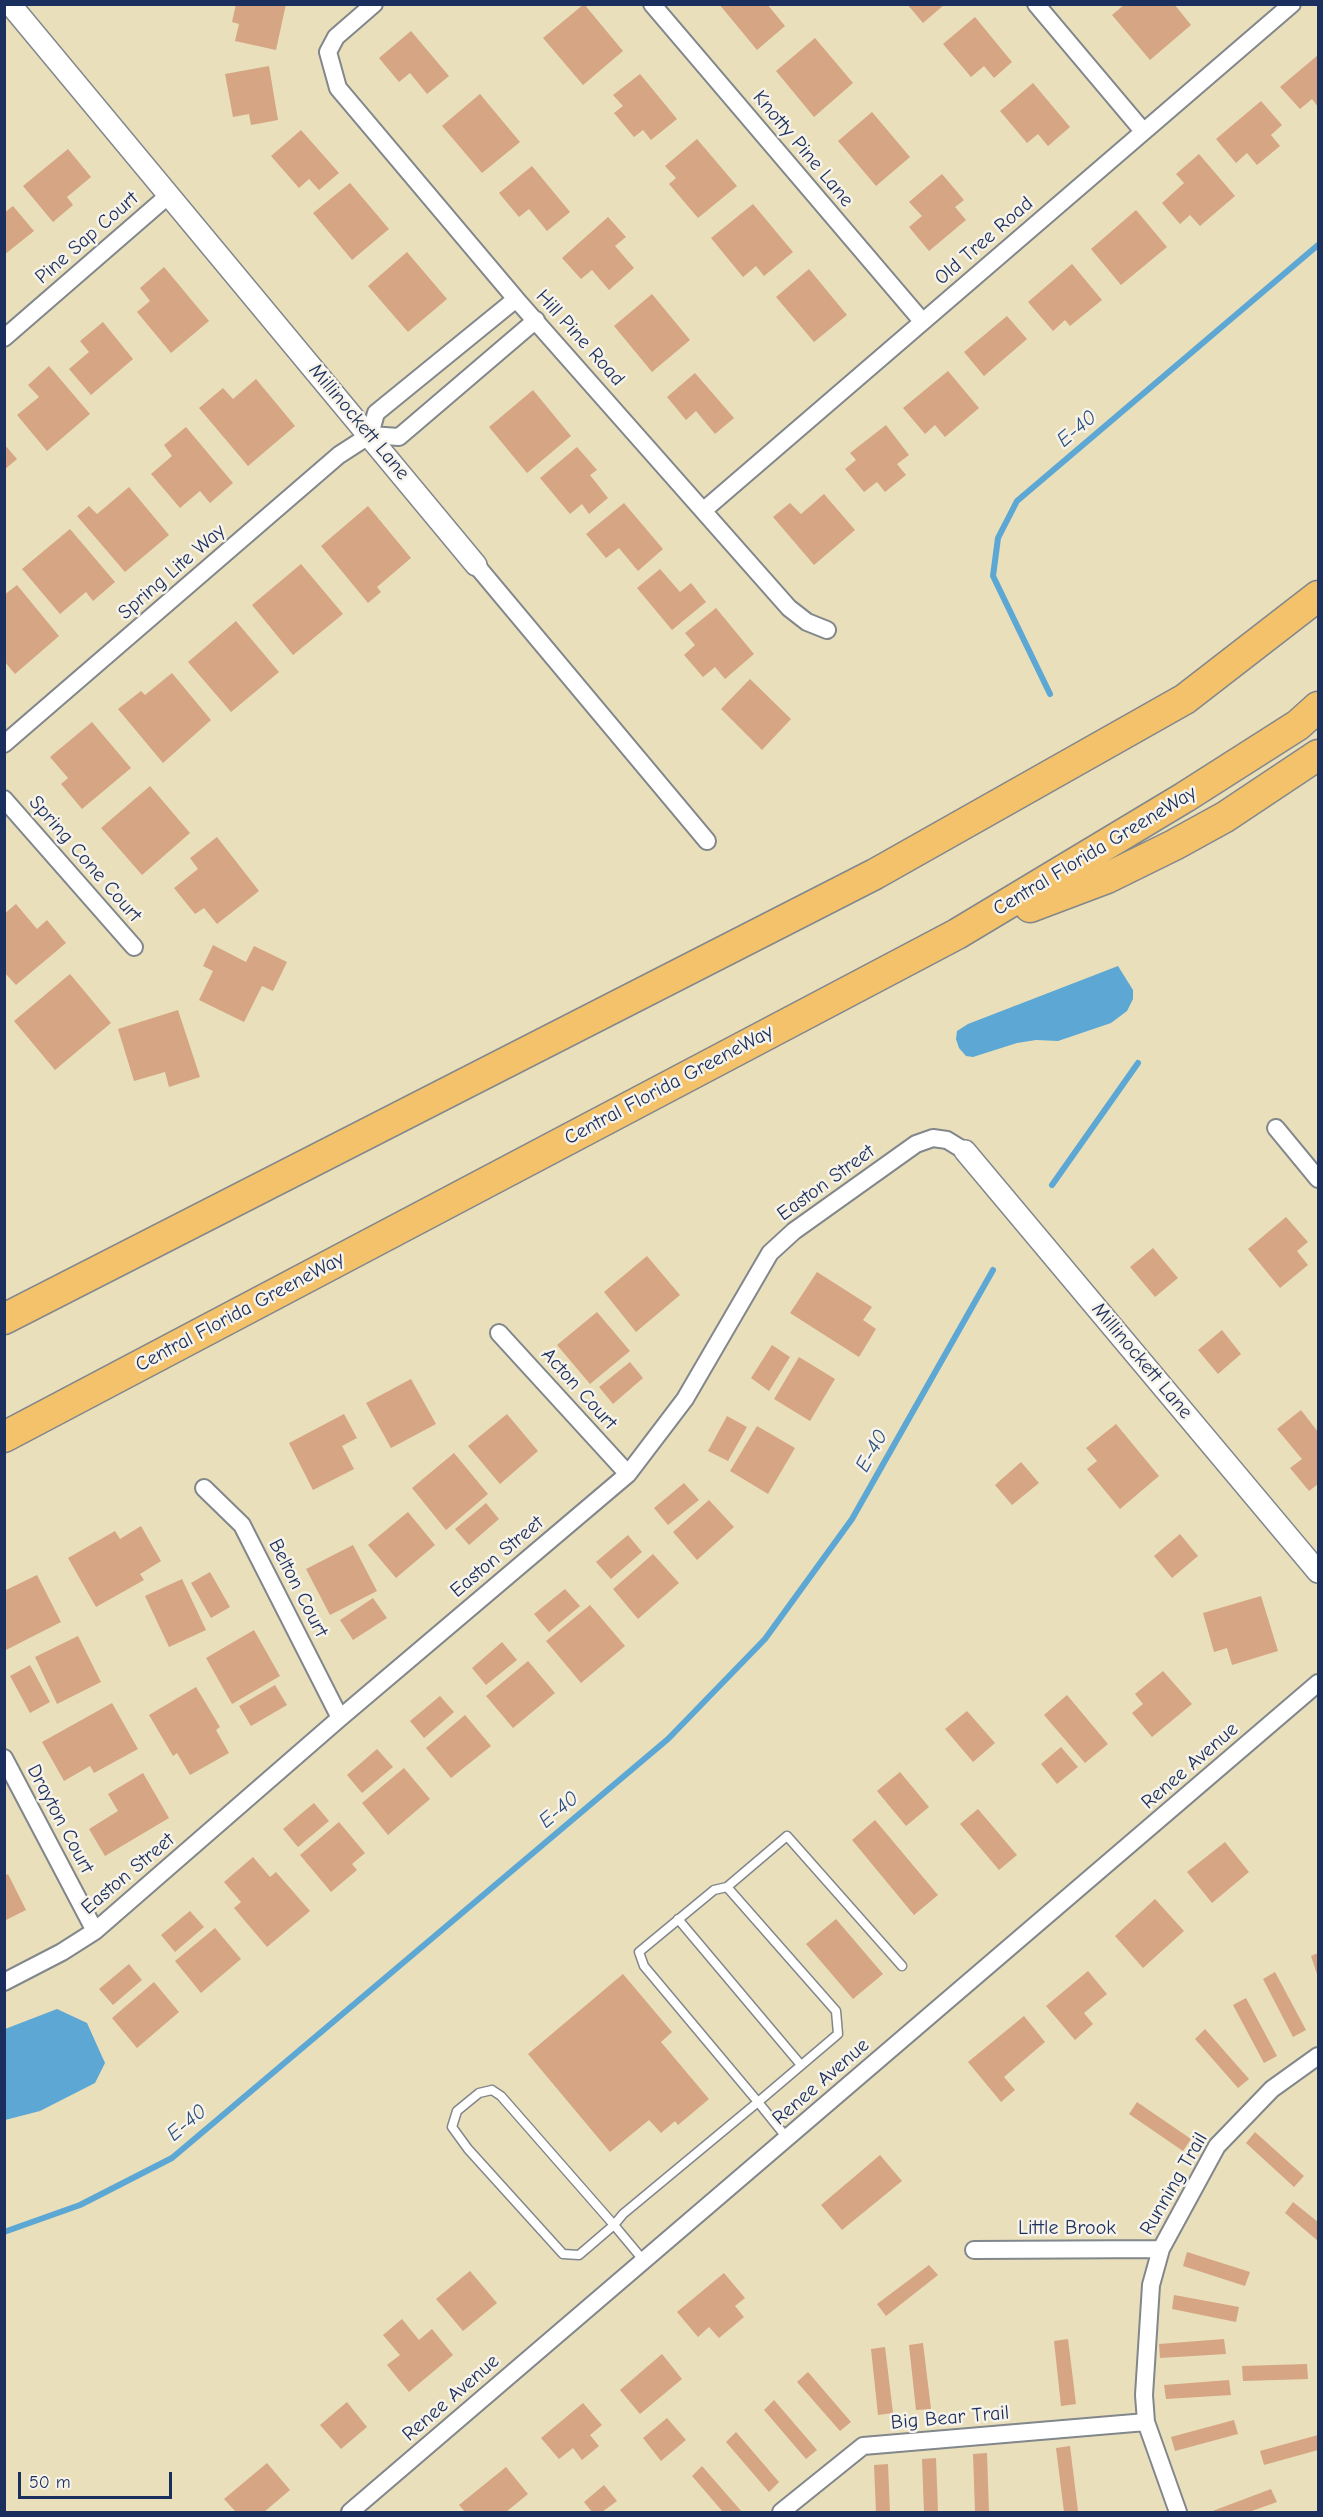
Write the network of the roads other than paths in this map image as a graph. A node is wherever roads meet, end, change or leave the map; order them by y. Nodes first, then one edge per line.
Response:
1 (10, 4) edge
2 (374, 4) edge
3 (652, 4) edge
4 (1036, 4) edge
5 (1292, 4) edge
6 (1143, 131) junction
7 (170, 194) junction
8 (516, 299) junction
9 (536, 320) junction
10 (922, 321) junction
11 (4, 338) edge
12 (370, 435) junction
13 (704, 510) junction
14 (477, 565) joint
15 (1318, 596) edge
16 (827, 630) dead end
17 (1318, 707) edge
18 (4, 744) edge
19 (1318, 755) edge
20 (4, 799) edge
21 (707, 842) dead end
22 (957, 934) junction
23 (134, 947) dead end
24 (1276, 1128) dead end
25 (965, 1151) joint
26 (1318, 1179) edge
27 (4, 1319) edge
28 (499, 1333) dead end
29 (4, 1437) edge
30 (628, 1474) junction
31 (204, 1488) dead end
32 (1318, 1572) edge
33 (1318, 1683) edge
34 (340, 1718) junction
35 (4, 1758) edge
36 (727, 1887) junction
37 (678, 1919) junction
38 (95, 1931) junction
39 (902, 1966) dead end
40 (4, 1982) edge
41 (1318, 2056) edge
42 (801, 2066) junction
43 (758, 2102) junction
44 (787, 2138) junction
45 (614, 2225) junction
46 (1161, 2249) junction
47 (974, 2250) dead end
48 (644, 2261) junction
49 (1146, 2422) junction
50 (350, 2512) edge
51 (781, 2512) edge
52 (1178, 2512) edge

1 - 7 street, Millinockett Lane
2 - 8 street, Hill Pine Road
3 - 10 street, Knotty Pine Lane
4 - 6 street
5 - 6 street, Old Tree Road
6 - 10 street, Old Tree Road
7 - 11 street, Pine Sap Court
7 - 12 street, Millinockett Lane
8 - 9 street, Hill Pine Road
8 - 12 street
9 - 12 street
9 - 13 street, Hill Pine Road
10 - 13 street, Old Tree Road
12 - 14 street, Millinockett Lane
12 - 18 street, Spring Lite Way
13 - 16 street, Hill Pine Road
14 - 21 street, Millinockett Lane
15 - 27 highway
17 - 22 highway, Central Florida GreeneWay
19 - 22 highway
20 - 23 street, Spring Cone Court
22 - 29 highway, Central Florida GreeneWay
24 - 26 street
25 - 30 street, Easton Street
25 - 32 street, Millinockett Lane
28 - 30 street, Acton Court
30 - 34 street, Easton Street
31 - 34 street, Belton Court
33 - 44 street, Renee Avenue
34 - 38 street, Easton Street
35 - 38 street, Drayton Court
36 - 37 lane
36 - 39 lane
36 - 42 lane
37 - 42 lane
37 - 43 lane
38 - 40 street, Easton Street
41 - 46 street, Running Trail
42 - 43 lane
43 - 44 lane
43 - 45 lane
44 - 48 street, Renee Avenue
45 - 45 lane
45 - 48 lane
46 - 47 street, Little Brook
46 - 49 street, Running Trail
48 - 50 street, Renee Avenue
49 - 51 street, Big Bear Trail
49 - 52 street, Running Trail

